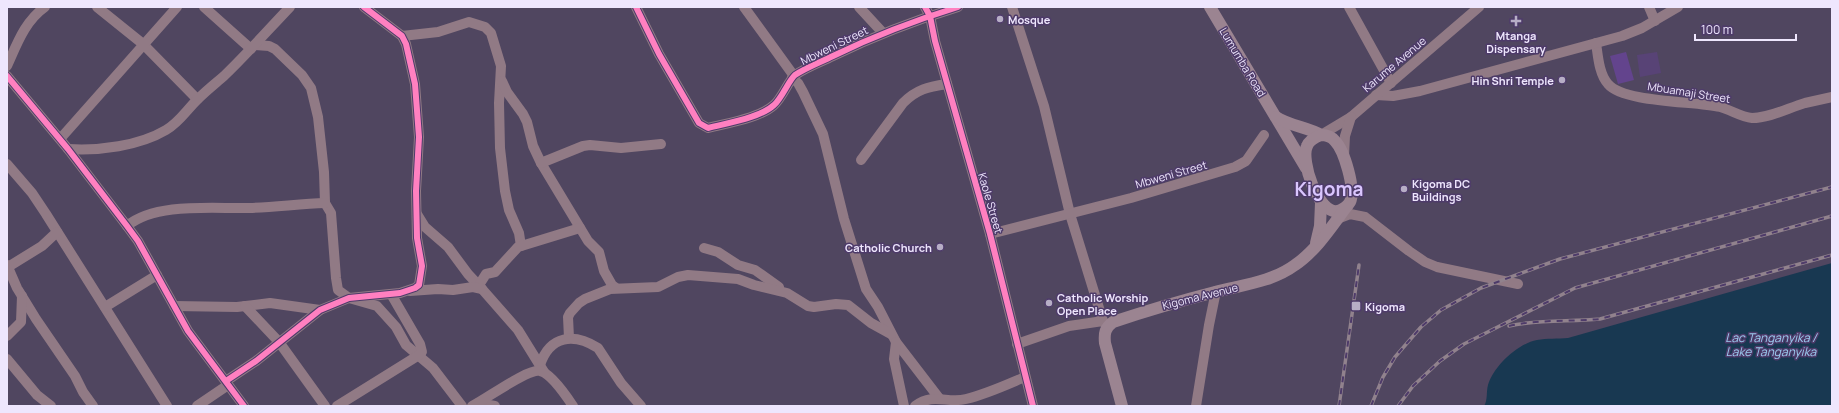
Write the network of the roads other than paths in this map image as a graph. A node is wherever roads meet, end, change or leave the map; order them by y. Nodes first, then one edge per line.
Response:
1 (45, 7) edge
2 (97, 7) edge
3 (177, 7) edge
4 (204, 7) edge
5 (290, 7) edge
6 (364, 7) edge
7 (636, 7) edge
8 (744, 7) edge
9 (859, 7) edge
10 (958, 7) edge
11 (1012, 7) edge
12 (1210, 7) edge
13 (1349, 7) edge
14 (1479, 7) edge
15 (1649, 7) edge
16 (1678, 7) edge
17 (928, 11) edge
18 (1654, 21) junction
19 (883, 33) junction
20 (402, 36) junction
21 (143, 44) junction
22 (1596, 44) junction
23 (253, 47) junction
24 (7, 66) edge
25 (7, 76) edge
26 (793, 77) junction
27 (502, 78) junction
28 (1391, 83) junction
29 (947, 84) junction
30 (1376, 95) junction
31 (1832, 97) edge
32 (197, 99) junction
33 (1276, 117) junction
34 (1351, 117) junction
35 (1264, 135) dead end
36 (1321, 135) junction
37 (60, 139) junction
38 (661, 144) dead end
39 (68, 149) junction
40 (1344, 159) junction
41 (861, 160) dead end
42 (540, 163) junction
43 (7, 164) edge
44 (1308, 172) junction
45 (325, 203) junction
46 (1321, 203) junction
47 (1347, 206) junction
48 (417, 214) junction
49 (1070, 214) junction
50 (1337, 219) junction
51 (127, 226) junction
52 (580, 228) junction
53 (57, 232) junction
54 (990, 234) junction
55 (521, 246) junction
56 (1315, 246) junction
57 (704, 248) dead end
58 (8, 266) edge
59 (157, 275) junction
60 (1518, 284) dead end
61 (480, 287) junction
62 (616, 288) junction
63 (406, 291) junction
64 (1216, 291) junction
65 (787, 293) junction
66 (391, 294) junction
67 (22, 296) junction
68 (349, 298) junction
69 (174, 306) junction
70 (245, 306) junction
71 (105, 307) junction
72 (320, 310) junction
73 (1105, 324) junction
74 (7, 336) edge
75 (569, 338) junction
76 (894, 338) junction
77 (279, 342) junction
78 (1017, 344) junction
79 (419, 355) junction
80 (7, 359) edge
81 (542, 368) junction
82 (1025, 377) junction
83 (227, 383) junction
84 (939, 398) junction
85 (475, 404) edge
86 (51, 406) edge
87 (94, 406) edge
88 (168, 406) edge
89 (197, 406) edge
90 (244, 406) edge
91 (316, 406) edge
92 (324, 406) edge
93 (338, 406) edge
94 (462, 406) edge
95 (495, 406) edge
96 (573, 406) edge
97 (641, 406) edge
98 (904, 406) edge
99 (916, 406) edge
100 (1033, 406) edge
101 (1122, 406) edge
102 (1196, 406) edge

1 - 24 street
2 - 21 street
3 - 21 street
4 - 23 street
5 - 23 street
6 - 20 street
7 - 26 street
8 - 26 street
9 - 19 street
10 - 17 street, Mbweni Street
11 - 49 street
12 - 33 main road, Lumumba Road
13 - 28 street
14 - 28 street, Karume Avenue
15 - 18 street
16 - 18 street
17 - 19 street, Mbweni Street
17 - 29 street, Kaole Street
18 - 22 street
19 - 26 street, Mbweni Street
20 - 27 street
20 - 48 street
21 - 32 street
21 - 37 street
22 - 30 street
22 - 31 street, Mbuamaji Street
23 - 32 street
23 - 45 street
25 - 37 street
26 - 76 street
27 - 42 street
27 - 55 street
28 - 30 street, Karume Avenue
29 - 41 street
29 - 54 street, Kaole Street
30 - 34 street, Karume Avenue
32 - 39 street
33 - 36 main road
33 - 44 main road, Lumumba Road
34 - 36 street, Karume Avenue
34 - 40 street
35 - 49 street, Mbweni Street
36 - 40 main road
36 - 44 main road
37 - 39 street
38 - 42 street
39 - 51 street
40 - 47 main road
42 - 52 street
43 - 53 street
44 - 46 main road
45 - 51 street
45 - 68 street
46 - 47 main road
46 - 56 main road
47 - 50 main road, Kigoma Avenue
48 - 61 street
48 - 63 street
49 - 54 street, Mbweni Street
49 - 73 street
50 - 56 main road, Kigoma Avenue
50 - 60 street
51 - 59 street
52 - 55 street
52 - 62 street
53 - 58 street
53 - 71 street
54 - 78 street, Kaole Street
55 - 61 street
56 - 64 main road, Kigoma Avenue
57 - 65 street
58 - 67 street
59 - 69 street
59 - 71 street
61 - 63 street
61 - 81 street
62 - 65 street
62 - 75 street
63 - 66 street
64 - 73 main road, Kigoma Avenue
64 - 102 street
65 - 76 street
66 - 68 street
66 - 79 street
67 - 74 street
67 - 87 street
68 - 72 street
68 - 79 street
69 - 70 street
69 - 83 street
70 - 72 street
70 - 77 street
71 - 88 street
72 - 77 street
73 - 78 street
73 - 101 main road
75 - 81 street
75 - 97 street
76 - 84 street
76 - 98 street
77 - 83 street
77 - 92 street
78 - 82 street, Kaole Street
79 - 93 street
79 - 94 street
80 - 86 street
81 - 85 street
81 - 96 street
82 - 84 street
82 - 100 street, Kaole Street
83 - 89 street
83 - 90 street
84 - 99 street
85 - 95 street
91 - 92 street

